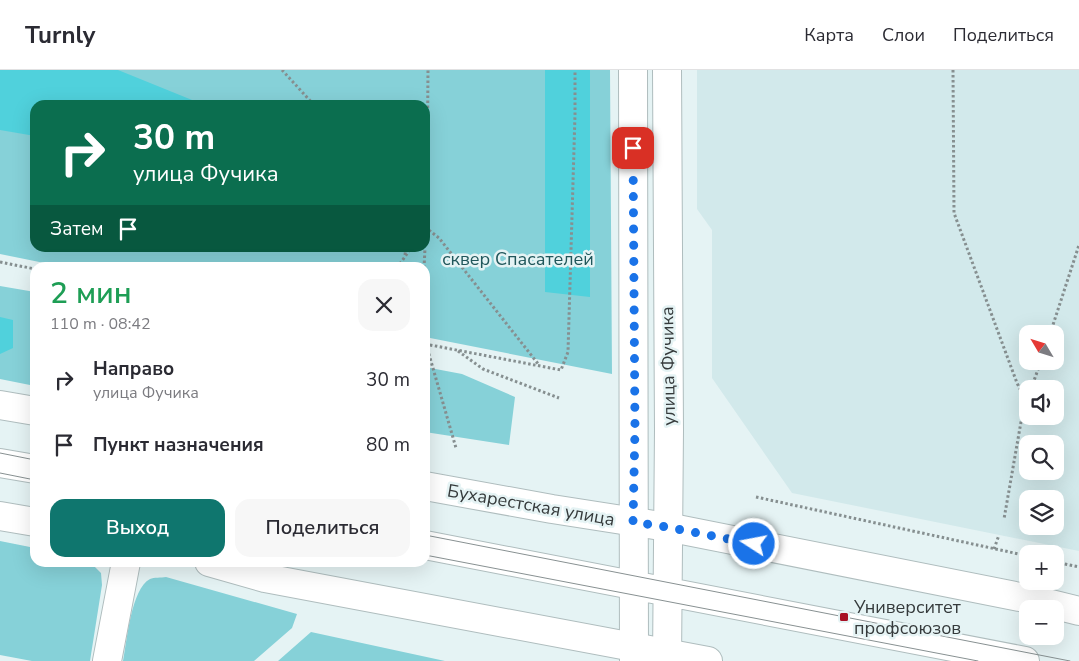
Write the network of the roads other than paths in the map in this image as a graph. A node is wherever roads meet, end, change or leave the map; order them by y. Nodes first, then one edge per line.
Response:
1 (633, 70) edge
2 (667, 70) edge
3 (0, 405) edge
4 (30, 410) edge
5 (0, 463) edge
6 (30, 468) edge
7 (430, 487) edge
8 (0, 516) edge
9 (30, 521) edge
10 (633, 522) junction
11 (667, 527) junction
12 (430, 546) edge
13 (125, 567) edge
14 (226, 567) edge
15 (635, 585) junction
16 (667, 592) junction
17 (1079, 611) edge
18 (634, 654) edge
19 (667, 658) edge
20 (107, 661) edge
21 (708, 661) edge
22 (1025, 661) edge

1 - 10 main road, улица Фучика
2 - 11 main road, улица Фучика
3 - 4 main road
5 - 6 main road
7 - 10 main road, Бухарестская улица
8 - 9 main road
10 - 11 main road, Бухарестская улица
10 - 15 main road, улица Фучика
11 - 16 main road, улица Фучика
11 - 17 main road, Бухарестская улица
12 - 15 main road
13 - 20 main road
14 - 18 main road
15 - 16 main road
15 - 18 main road, улица Фучика
16 - 19 main road, улица Фучика
16 - 22 main road
18 - 19 main road
19 - 21 main road

